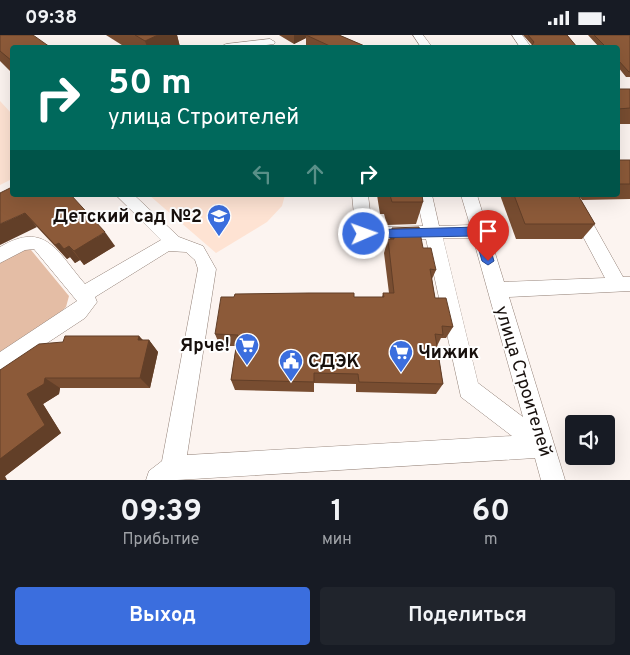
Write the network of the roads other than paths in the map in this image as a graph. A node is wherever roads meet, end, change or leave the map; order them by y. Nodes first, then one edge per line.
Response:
1 (265, 38) edge
2 (235, 45) edge
3 (277, 45) edge
4 (126, 197) edge
5 (360, 197) edge
6 (424, 197) edge
7 (470, 197) edge
8 (570, 197) edge
9 (479, 231) junction
10 (433, 233) junction
11 (175, 243) junction
12 (0, 257) edge
13 (624, 285) edge
14 (497, 290) junction
15 (83, 295) junction
16 (0, 364) edge
17 (544, 447) junction
18 (165, 474) edge
19 (554, 480) edge

1 - 2 street
1 - 3 street
4 - 11 street
5 - 10 street
6 - 10 street
7 - 9 street, улица Строителей
8 - 13 street
9 - 10 street
9 - 14 street, улица Строителей
10 - 17 street
11 - 15 street
11 - 18 street
12 - 15 street
13 - 14 street
14 - 17 street, улица Строителей
15 - 16 street
17 - 18 street
17 - 19 street, улица Строителей

